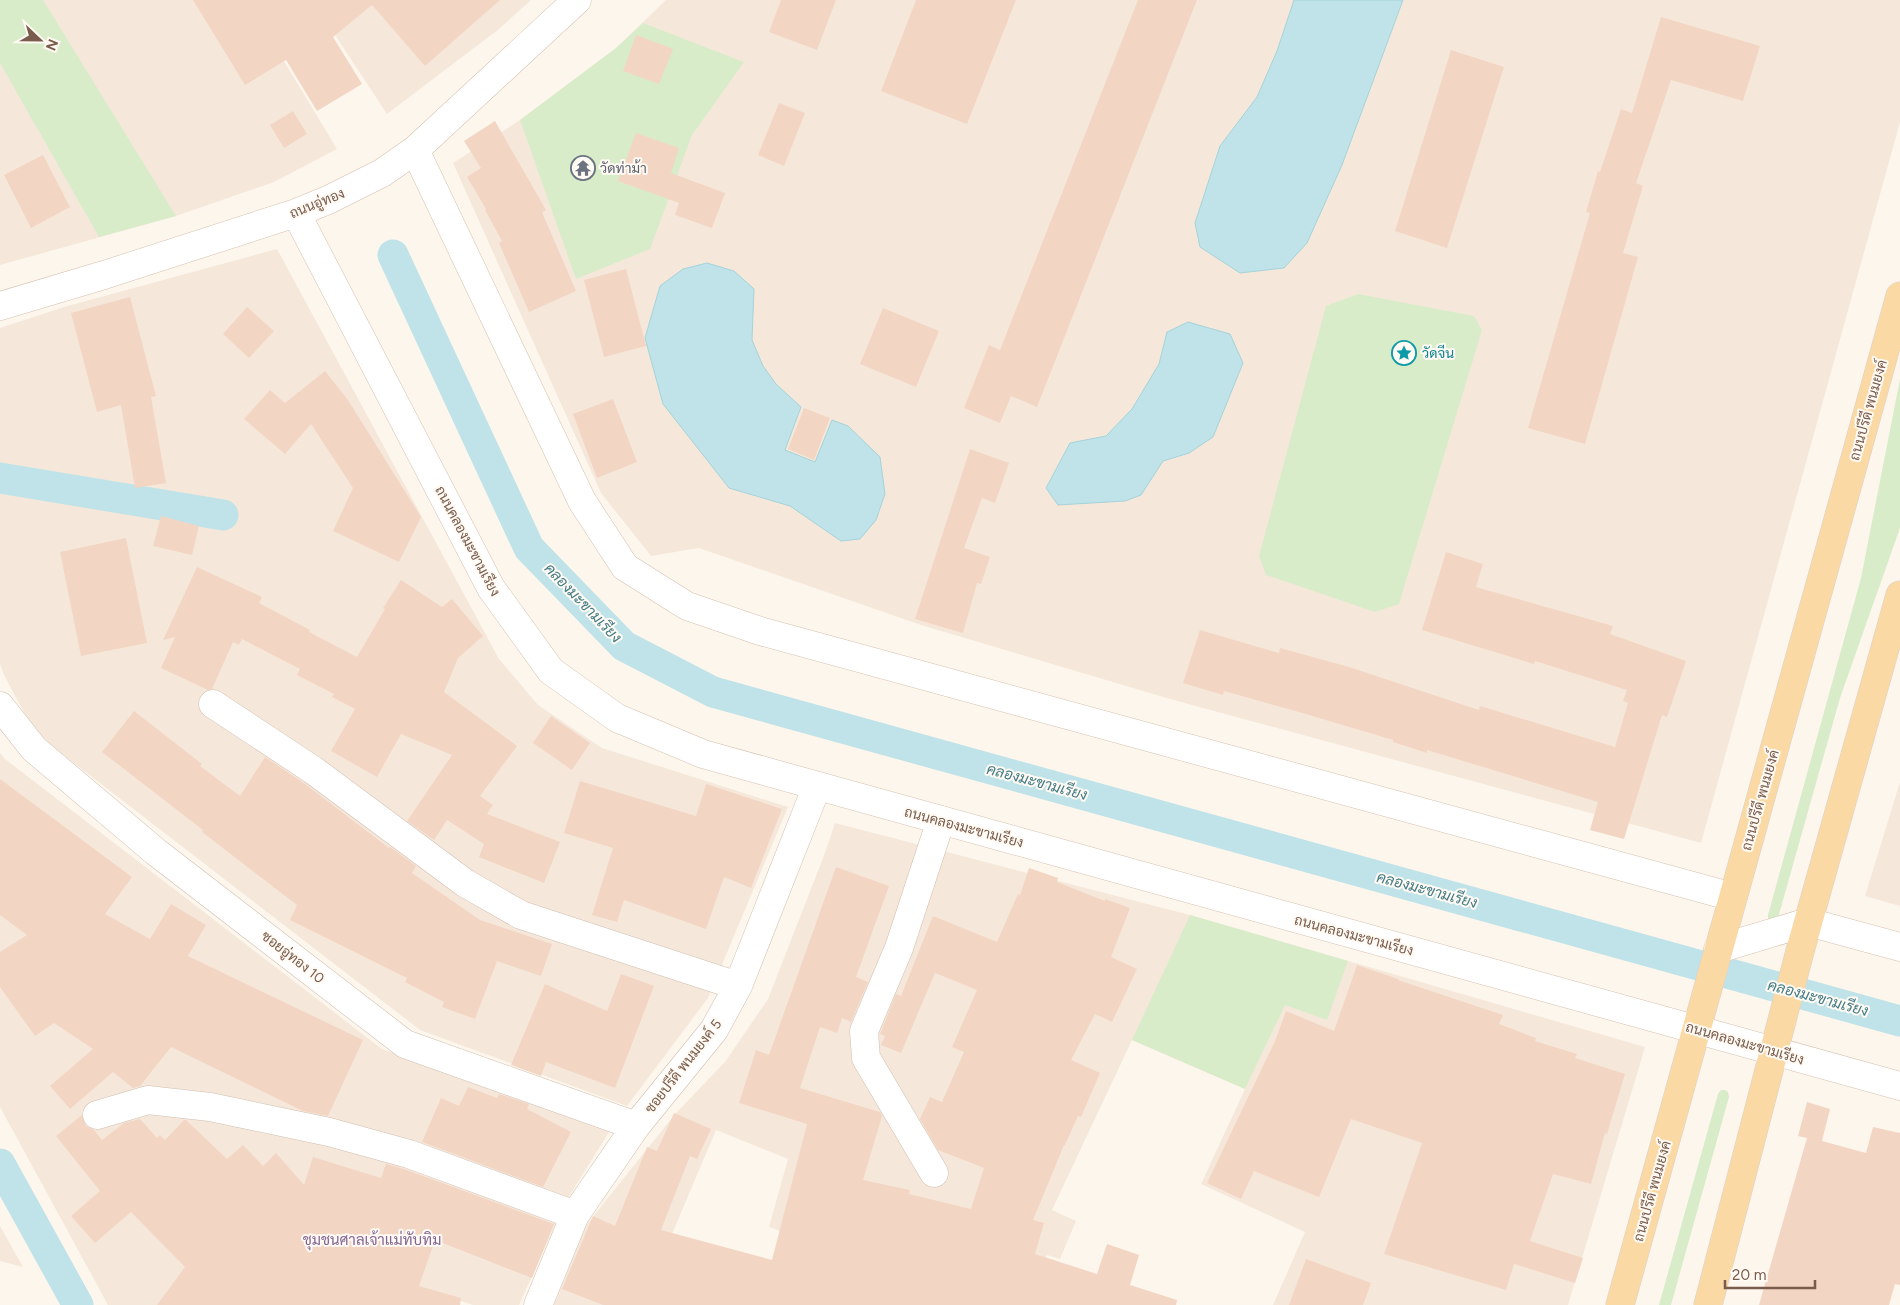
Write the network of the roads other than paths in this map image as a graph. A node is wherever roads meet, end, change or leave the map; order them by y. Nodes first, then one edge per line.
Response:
1 (577, 0) edge
2 (415, 150) junction
3 (296, 213) junction
4 (1900, 296) edge
5 (0, 306) edge
6 (1900, 595) edge
7 (214, 704) dead end
8 (0, 706) edge
9 (817, 786) junction
10 (941, 820) junction
11 (1733, 897) junction
12 (1808, 922) junction
13 (1721, 939) junction
14 (1900, 947) edge
15 (738, 986) junction
16 (1696, 1030) junction
17 (1775, 1051) junction
18 (1900, 1086) edge
19 (98, 1115) dead end
20 (636, 1126) junction
21 (934, 1173) dead end
22 (575, 1215) junction
23 (538, 1305) edge
24 (1620, 1305) edge
25 (1708, 1305) edge

1 - 2 street, ถนนอู่ทอง
2 - 3 street, ถนนอู่ทอง
2 - 11 street
3 - 5 street, ถนนอู่ทอง
3 - 9 street, ถนนคลองมะขามเรียง
4 - 11 main road, ถนนปรีดี พนมยงค์
6 - 12 main road
7 - 15 street
8 - 20 street, ซอยอู่ทอง 10
9 - 10 street, ถนนคลองมะขามเรียง
9 - 15 street, ซอยปรีดี พนมยงค์ 5
10 - 16 street, ถนนคลองมะขามเรียง
10 - 21 street
11 - 13 main road, ถนนปรีดี พนมยงค์
12 - 13 street
12 - 14 street
12 - 17 main road
13 - 16 main road, ถนนปรีดี พนมยงค์
15 - 20 street, ซอยปรีดี พนมยงค์ 5
16 - 17 street, ถนนคลองมะขามเรียง
16 - 24 main road, ถนนปรีดี พนมยงค์
17 - 18 street, ถนนคลองมะขามเรียง
17 - 25 main road
19 - 22 street
20 - 22 street, ซอยปรีดี พนมยงค์ 5
22 - 23 street, ซอยปรีดี พนมยงค์ 5

